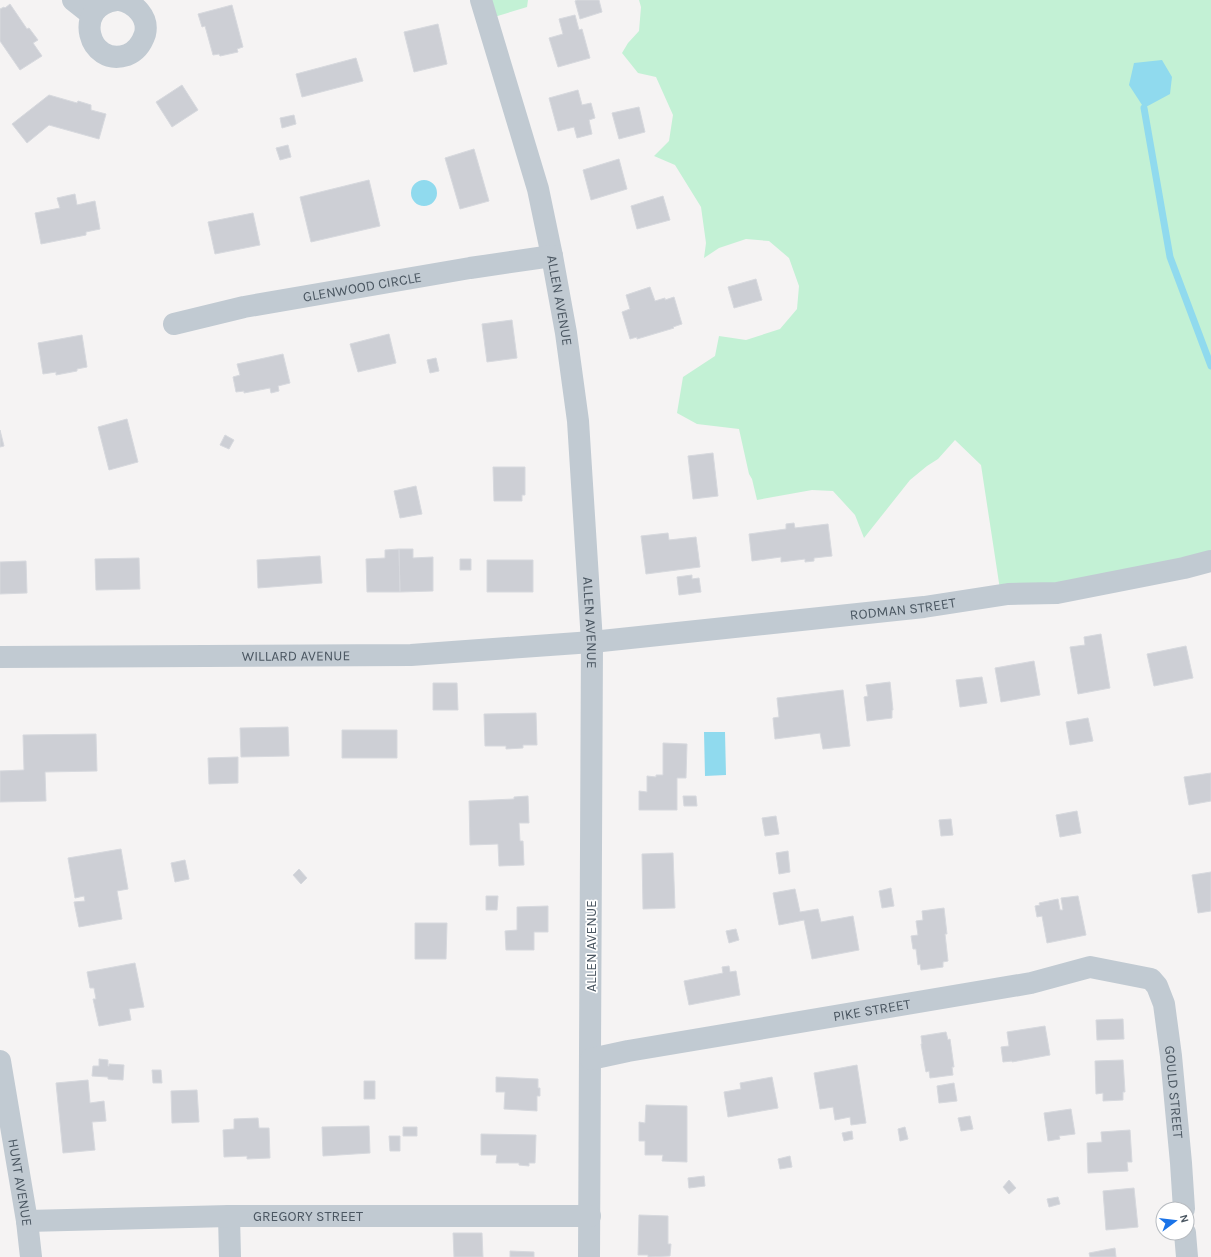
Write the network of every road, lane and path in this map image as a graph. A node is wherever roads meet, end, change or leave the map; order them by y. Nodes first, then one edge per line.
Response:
1 (74, 0) edge
2 (117, 0) edge
3 (480, 0) edge
4 (92, 14) junction
5 (552, 256) junction
6 (174, 324) dead end
7 (1211, 561) edge
8 (592, 642) junction
9 (0, 657) edge
10 (1151, 979) joint
11 (591, 1059) junction
12 (0, 1061) edge
13 (1183, 1201) edge
14 (229, 1216) junction
15 (590, 1216) junction
16 (27, 1221) junction
17 (1185, 1241) edge
18 (31, 1257) edge
19 (230, 1257) edge
20 (589, 1257) edge
21 (1186, 1257) edge

1 - 4 street
2 - 4 street
2 - 4 street
3 - 5 street, ALLEN AVENUE
5 - 6 street, GLENWOOD CIRCLE
5 - 8 street, ALLEN AVENUE
7 - 8 street, RODMAN STREET
8 - 9 street, WILLARD AVENUE
8 - 11 street, ALLEN AVENUE
10 - 11 street, PIKE STREET
10 - 13 street, GOULD STREET
11 - 15 street, ALLEN AVENUE
12 - 16 street, HUNT AVENUE
14 - 15 street, GREGORY STREET
14 - 16 street, GREGORY STREET
14 - 19 street
15 - 20 street, ALLEN AVENUE
16 - 18 street, HUNT AVENUE
17 - 21 street

